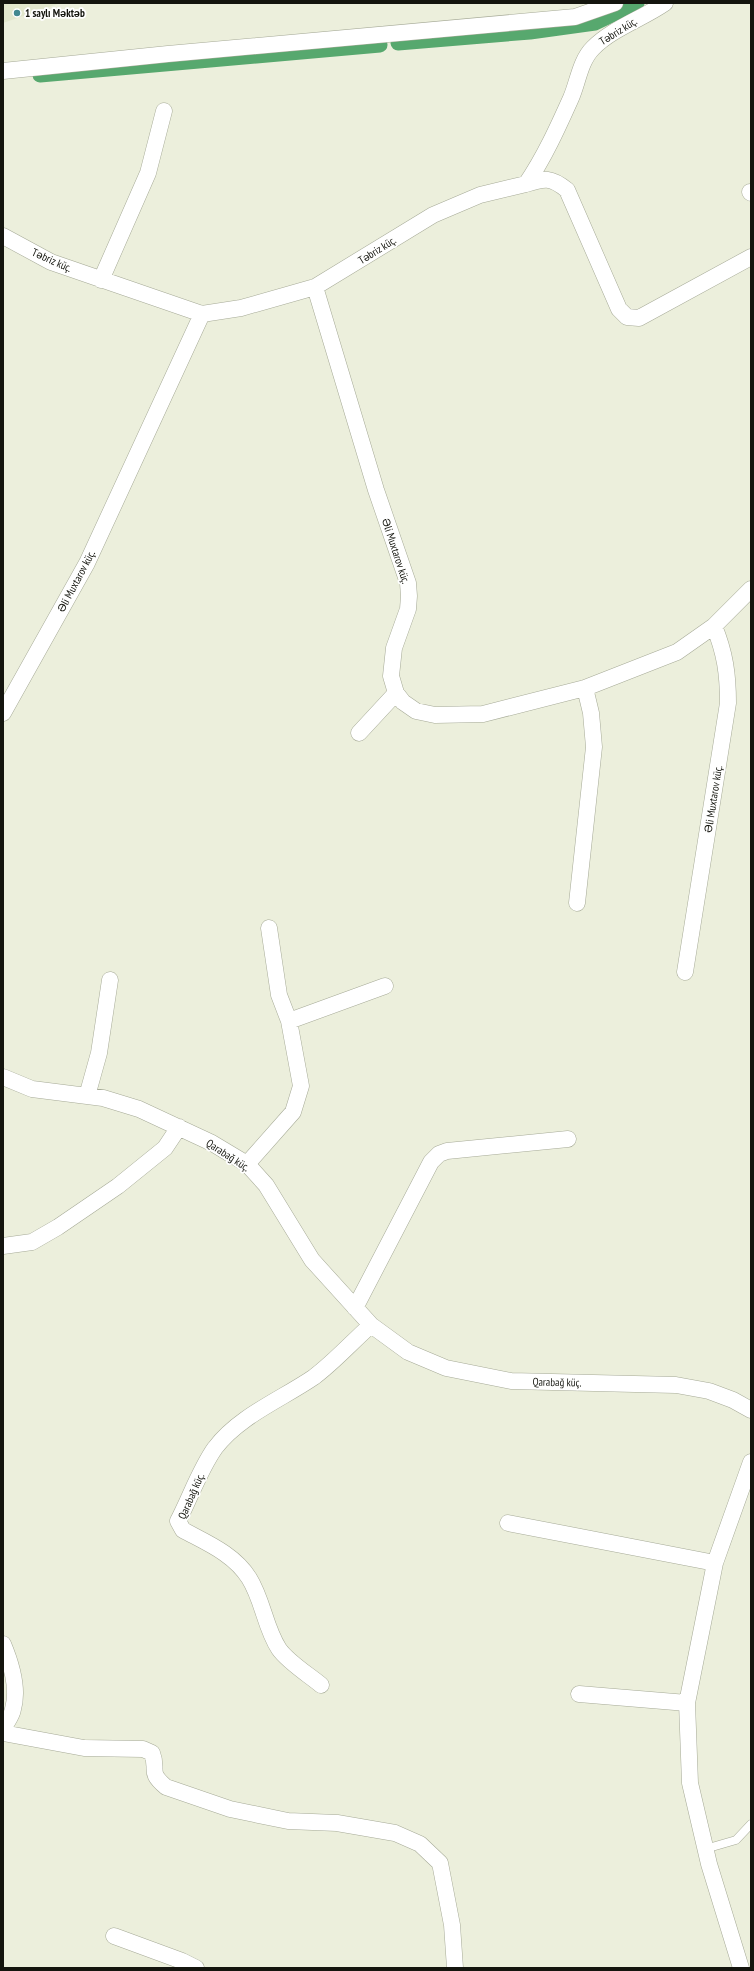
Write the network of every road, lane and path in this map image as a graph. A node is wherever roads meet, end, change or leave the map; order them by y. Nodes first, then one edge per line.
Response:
1 (615, 3) edge
2 (665, 3) edge
3 (3, 71) edge
4 (164, 111) dead end
5 (526, 184) junction
6 (3, 236) edge
7 (751, 256) edge
8 (101, 280) junction
9 (315, 287) junction
10 (202, 314) junction
11 (751, 589) edge
12 (714, 626) junction
13 (585, 688) junction
14 (396, 693) junction
15 (3, 713) edge
16 (359, 733) dead end
17 (577, 903) dead end
18 (269, 928) dead end
19 (685, 972) dead end
20 (110, 980) dead end
21 (385, 986) dead end
22 (289, 1021) junction
23 (3, 1077) edge
24 (87, 1096) junction
25 (179, 1127) junction
26 (568, 1138) dead end
27 (247, 1164) junction
28 (3, 1246) edge
29 (355, 1308) junction
30 (370, 1325) junction
31 (751, 1410) edge
32 (751, 1462) edge
33 (508, 1524) dead end
34 (715, 1563) junction
35 (3, 1644) edge
36 (321, 1685) dead end
37 (579, 1694) dead end
38 (687, 1703) junction
39 (3, 1729) edge
40 (3, 1733) edge
41 (751, 1824) edge
42 (706, 1849) junction
43 (114, 1936) dead end
44 (196, 1968) edge
45 (455, 1968) edge
46 (741, 1968) edge

1 - 3 street
2 - 5 street, Təbriz küç.
4 - 8 street
5 - 7 street
5 - 9 street, Təbriz küç.
6 - 8 street, Təbriz küç.
8 - 10 street, Təbriz küç.
9 - 10 street, Təbriz küç.
9 - 14 street, Əli Muxtarov küç.
10 - 15 street, Əli Muxtarov küç.
11 - 12 street
12 - 13 street
12 - 19 street, Əli Muxtarov küç.
13 - 14 street
13 - 17 street
14 - 16 street
18 - 22 street
20 - 24 street
21 - 22 street
22 - 27 street
23 - 24 street, Qarabağ küç.
24 - 25 street, Qarabağ küç.
25 - 27 street, Qarabağ küç.
25 - 28 street
26 - 29 street
27 - 29 street, Qarabağ küç.
29 - 30 street, Qarabağ küç.
30 - 31 street, Qarabağ küç.
30 - 36 street, Qarabağ küç.
32 - 34 street
33 - 34 street
34 - 38 street
35 - 39 street
37 - 38 street
38 - 42 street
40 - 45 street
41 - 42 lane
42 - 46 street
43 - 44 street

